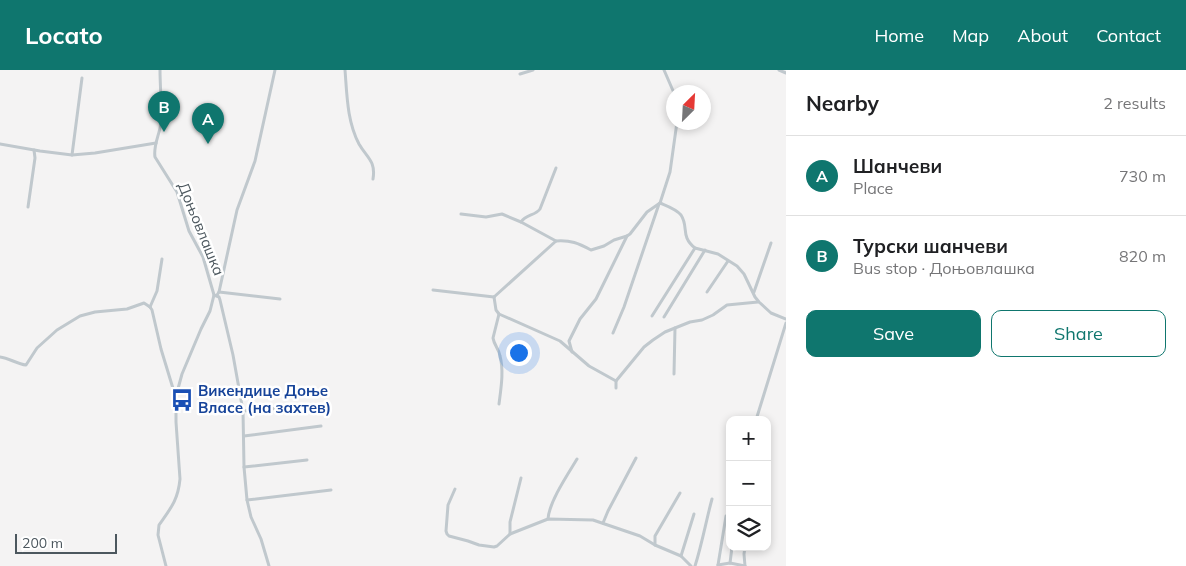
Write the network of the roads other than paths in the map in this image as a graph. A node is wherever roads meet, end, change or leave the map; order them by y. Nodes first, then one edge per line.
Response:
1 (160, 70) edge
2 (275, 70) edge
3 (346, 70) edge
4 (533, 70) edge
5 (664, 70) edge
6 (779, 70) edge
7 (786, 73) edge
8 (520, 74) dead end
9 (82, 78) dead end
10 (671, 85) edge
11 (676, 130) edge
12 (156, 143) junction
13 (0, 144) edge
14 (34, 150) junction
15 (72, 155) junction
16 (556, 168) dead end
17 (374, 179) dead end
18 (659, 204) junction
19 (28, 207) dead end
20 (461, 214) dead end
21 (521, 222) junction
22 (627, 236) junction
23 (556, 241) junction
24 (771, 243) dead end
25 (695, 248) junction
26 (705, 250) junction
27 (162, 259) dead end
28 (728, 261) junction
29 (433, 290) dead end
30 (707, 292) dead end
31 (754, 292) junction
32 (217, 294) junction
33 (494, 297) junction
34 (280, 298) dead end
35 (759, 302) junction
36 (150, 307) junction
37 (498, 314) junction
38 (652, 316) dead end
39 (664, 317) dead end
40 (786, 319) edge
41 (786, 323) edge
42 (675, 328) junction
43 (613, 333) dead end
44 (572, 352) junction
45 (0, 357) edge
46 (674, 374) dead end
47 (616, 381) junction
48 (616, 388) dead end
49 (176, 396) junction
50 (499, 404) dead end
51 (307, 406) dead end
52 (243, 411) junction
53 (757, 416) edge
54 (321, 426) dead end
55 (244, 436) junction
56 (636, 458) dead end
57 (577, 459) dead end
58 (306, 460) dead end
59 (244, 467) junction
60 (521, 478) dead end
61 (455, 489) dead end
62 (330, 490) dead end
63 (680, 493) dead end
64 (712, 499) dead end
65 (247, 500) junction
66 (694, 514) dead end
67 (726, 516) dead end
68 (548, 519) junction
69 (604, 523) junction
70 (510, 534) junction
71 (655, 545) junction
72 (732, 551) edge
73 (744, 551) edge
74 (681, 556) junction
75 (730, 563) junction
76 (166, 566) edge
77 (269, 566) edge
78 (693, 566) edge
79 (717, 566) edge
80 (745, 566) edge

1 - 12 street, Доњовлашка
2 - 32 street
3 - 17 street
4 - 8 street
5 - 10 street
6 - 7 street
9 - 15 street
11 - 18 street
12 - 15 street
12 - 32 street, Доњовлашка
13 - 14 street
14 - 15 street
14 - 19 street
16 - 21 street
18 - 22 street
18 - 25 street
18 - 43 street
20 - 21 street
21 - 23 street
22 - 23 street
22 - 44 street
23 - 33 street
24 - 31 street
25 - 26 street
25 - 38 street
26 - 28 street
26 - 39 street
27 - 36 street
28 - 30 street
28 - 31 street
29 - 33 street
31 - 35 street
32 - 34 street
32 - 49 street, Доњовлашка
32 - 52 street
33 - 37 street
35 - 40 street
35 - 42 street
36 - 45 street
36 - 49 street
37 - 44 street
37 - 50 street
41 - 53 street
42 - 46 street
42 - 47 street
44 - 47 street
47 - 48 street
49 - 76 street, Доњовлашка
51 - 52 street
52 - 55 street
54 - 55 street
55 - 59 street
56 - 69 street
57 - 68 street
58 - 59 street
59 - 65 street
60 - 70 street
61 - 70 street
62 - 65 street
63 - 71 street
64 - 78 street
65 - 77 street
66 - 74 street
67 - 79 street
68 - 69 street
68 - 70 street
69 - 71 street
71 - 74 street
72 - 75 street
73 - 80 street
74 - 78 street
75 - 79 street
75 - 80 street

